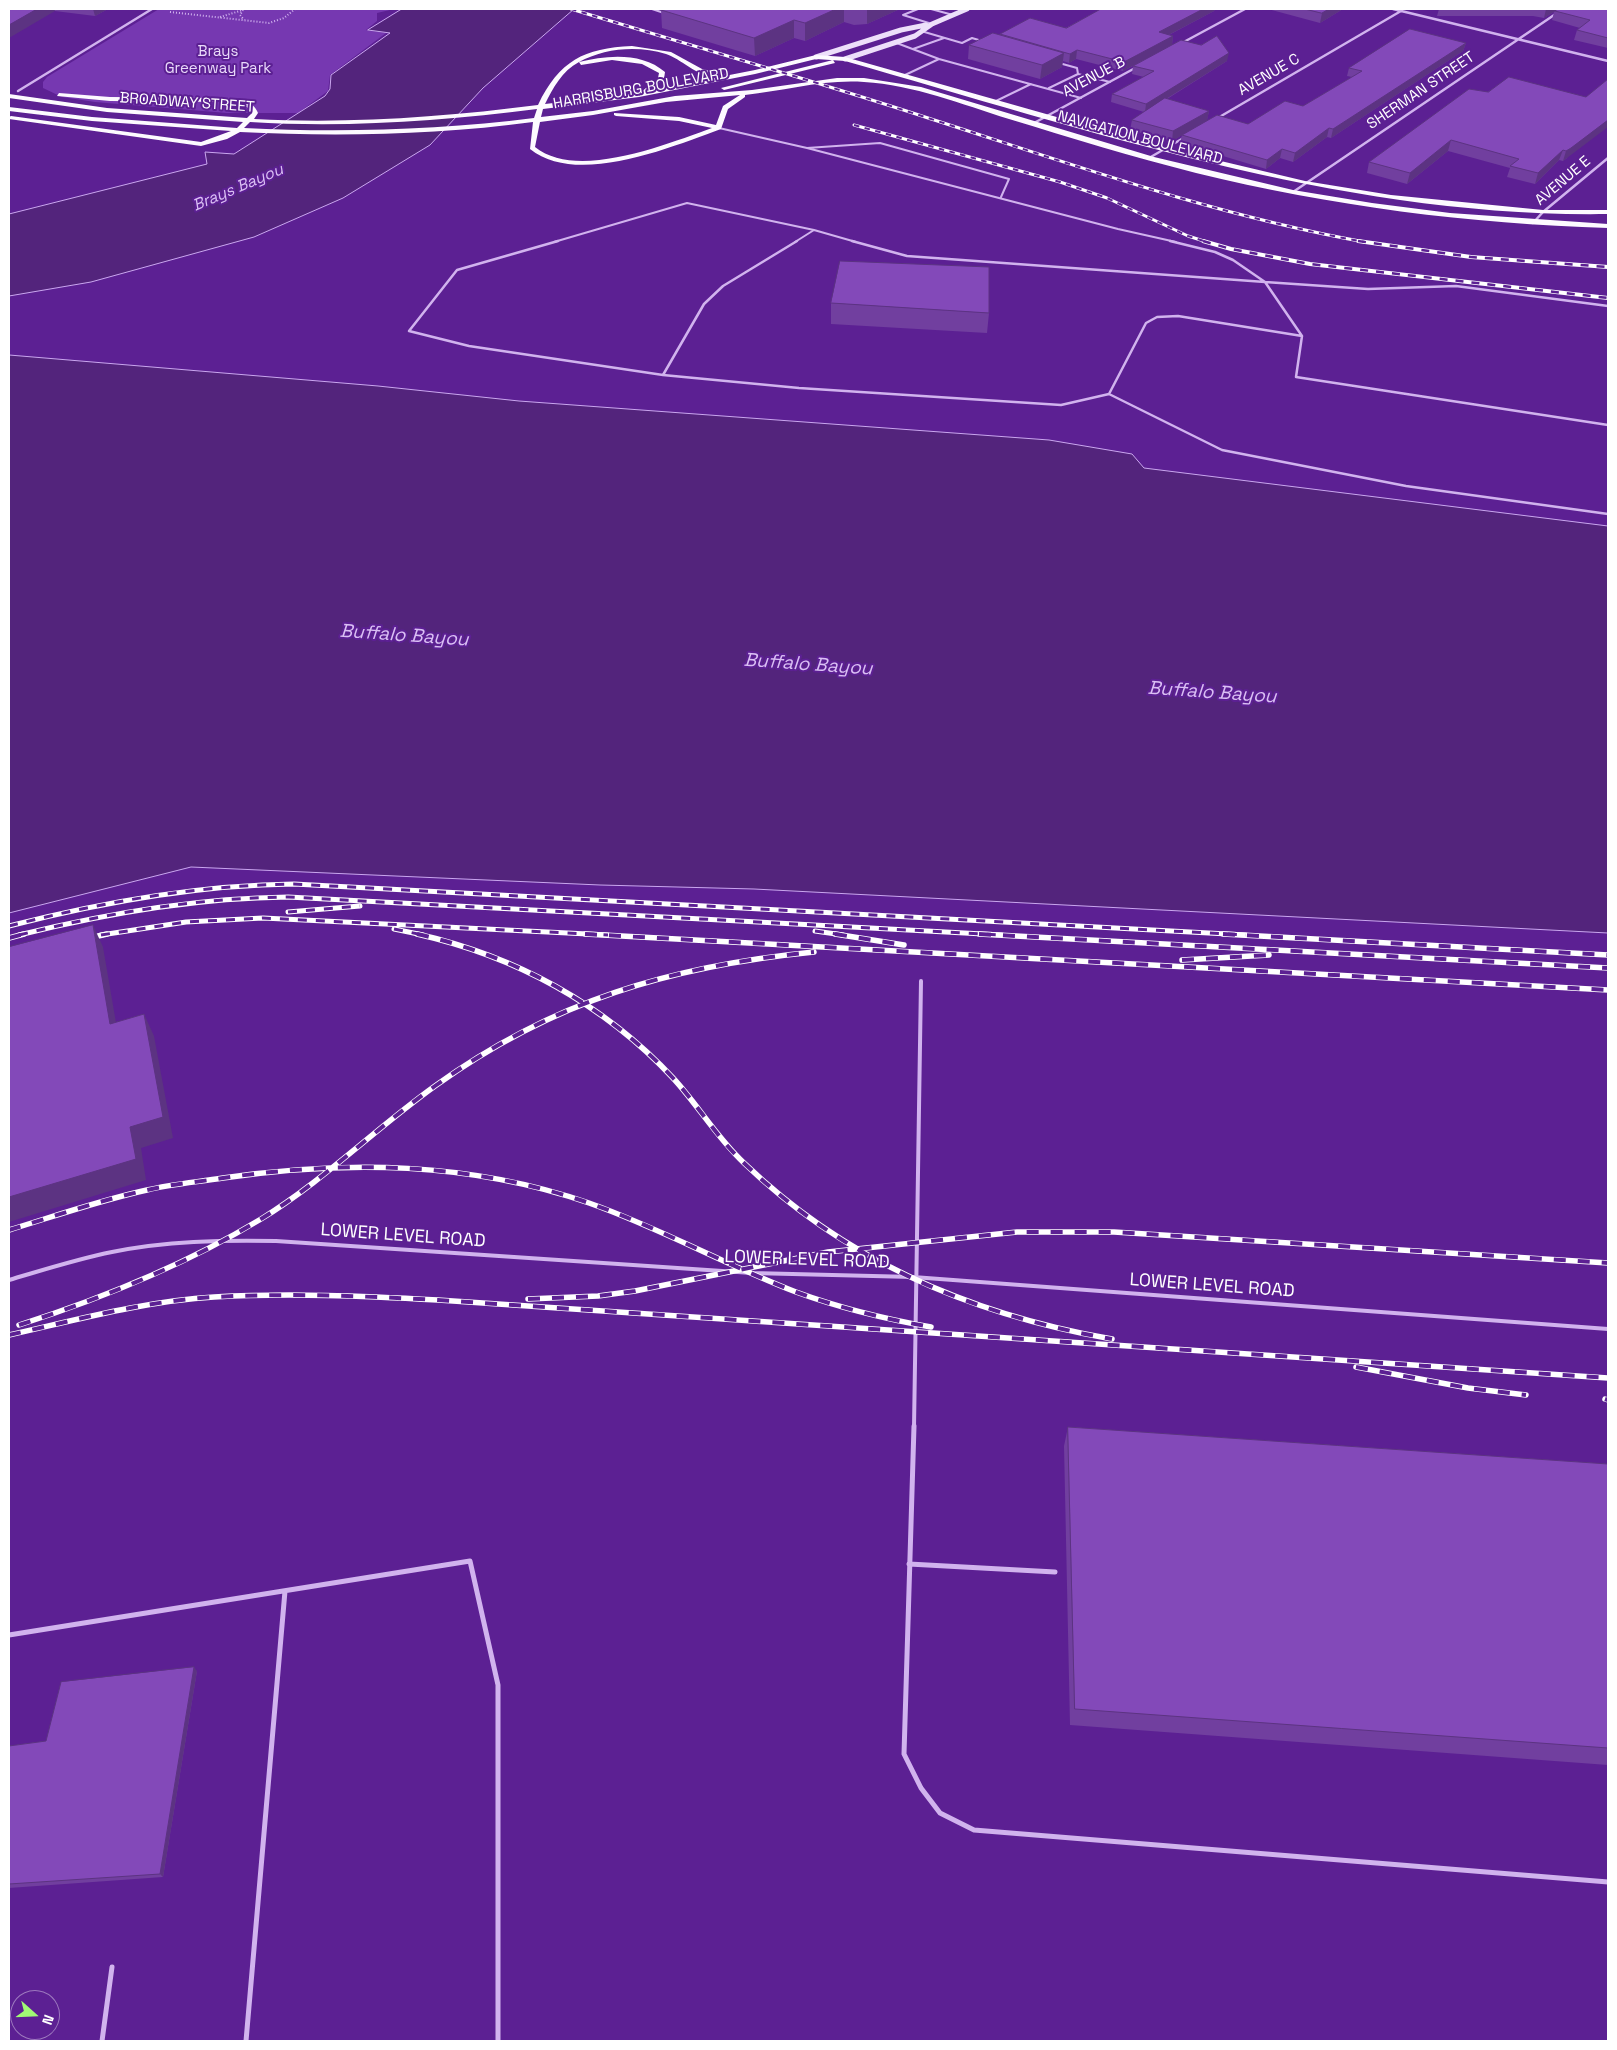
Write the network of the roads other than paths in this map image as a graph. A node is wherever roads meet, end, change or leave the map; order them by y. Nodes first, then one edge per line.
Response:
1 (152, 9) edge
2 (652, 9) edge
3 (918, 9) edge
4 (931, 9) edge
5 (967, 9) edge
6 (1245, 9) edge
7 (1393, 9) edge
8 (1563, 9) edge
9 (1401, 11) junction
10 (670, 15) edge
11 (953, 15) junction
12 (932, 24) junction
13 (921, 31) junction
14 (944, 38) junction
15 (1518, 39) junction
16 (894, 42) junction
17 (991, 44) edge
18 (1178, 45) edge
19 (913, 49) junction
20 (816, 57) junction
21 (939, 58) junction
22 (845, 59) junction
23 (1608, 61) edge
24 (1058, 62) edge
25 (1144, 64) edge
26 (564, 68) junction
27 (755, 72) junction
28 (1078, 74) junction
29 (905, 75) junction
30 (1110, 82) junction
31 (1030, 84) junction
32 (1048, 89) junction
33 (9, 90) edge
34 (18, 91) junction
35 (752, 92) junction
36 (639, 95) junction
37 (9, 96) edge
38 (1081, 98) junction
39 (667, 100) junction
40 (996, 101) junction
41 (9, 109) edge
42 (588, 114) junction
43 (1048, 115) junction
44 (9, 118) edge
45 (1214, 120) edge
46 (365, 122) joint
47 (1034, 123) junction
48 (719, 128) junction
49 (344, 133) joint
50 (1189, 135) edge
51 (807, 148) junction
52 (1164, 150) junction
53 (1150, 158) junction
54 (1608, 158) edge
55 (1305, 183) junction
56 (1293, 192) junction
57 (1001, 197) junction
58 (1543, 212) junction
59 (1608, 212) edge
60 (1534, 223) junction
61 (1608, 226) edge
62 (814, 230) junction
63 (1265, 282) junction
64 (1608, 306) edge
65 (1302, 336) junction
66 (663, 375) junction
67 (1109, 394) junction
68 (1608, 425) edge
69 (1608, 514) edge
70 (921, 981) dead end
71 (915, 1278) junction
72 (9, 1280) edge
73 (1608, 1329) edge
74 (909, 1564) junction
75 (1054, 1572) dead end
76 (285, 1591) junction
77 (9, 1635) edge
78 (1608, 1882) edge
79 (112, 1968) dead end
80 (102, 2041) edge
81 (246, 2041) edge
82 (498, 2041) edge

1 - 34 street
2 - 10 lane
3 - 12 lane
4 - 11 lane
5 - 11 main road, HARRISBURG BOULEVARD
6 - 18 street
7 - 9 street
8 - 15 street, SHERMAN STREET
9 - 15 street
9 - 45 street, AVENUE C
11 - 12 main road, HARRISBURG BOULEVARD
12 - 13 main road, HARRISBURG BOULEVARD
12 - 20 main road, HARRISBURG BOULEVARD
13 - 14 lane
13 - 16 main road, HARRISBURG BOULEVARD
14 - 17 lane
14 - 19 lane
15 - 23 street
15 - 55 street, SHERMAN STREET
16 - 19 lane
16 - 22 main road, HARRISBURG BOULEVARD
19 - 21 lane
20 - 22 main road, NAVIGATION BOULEVARD
20 - 27 main road, HARRISBURG BOULEVARD
21 - 29 lane
21 - 31 lane
22 - 29 main road, NAVIGATION BOULEVARD
22 - 39 main road, HARRISBURG BOULEVARD
24 - 28 lane
25 - 30 street, AVENUE B
26 - 27 main road
26 - 36 main road
26 - 48 main road
27 - 36 main road, HARRISBURG BOULEVARD
28 - 30 lane
28 - 32 lane
29 - 40 main road, NAVIGATION BOULEVARD
30 - 38 street, AVENUE B
31 - 32 lane
31 - 40 lane
32 - 38 lane
33 - 34 main road
34 - 44 main road
35 - 39 main road, NAVIGATION BOULEVARD
35 - 47 main road, NAVIGATION BOULEVARD
35 - 48 main road
36 - 46 main road, HARRISBURG BOULEVARD
37 - 46 main road, BROADWAY STREET
38 - 43 street, AVENUE B
39 - 42 main road, HARRISBURG BOULEVARD
40 - 43 main road, NAVIGATION BOULEVARD
41 - 49 main road, BROADWAY STREET
42 - 48 main road
42 - 49 main road, HARRISBURG BOULEVARD
43 - 47 street, AVENUE B
43 - 52 main road, NAVIGATION BOULEVARD
47 - 53 main road, NAVIGATION BOULEVARD
48 - 51 lane
50 - 52 street
51 - 57 lane
51 - 57 lane
52 - 53 street
52 - 55 main road, NAVIGATION BOULEVARD
53 - 56 main road, NAVIGATION BOULEVARD
54 - 58 street, AVENUE E
55 - 56 street, SHERMAN STREET
55 - 58 main road, NAVIGATION BOULEVARD
56 - 60 main road, NAVIGATION BOULEVARD
57 - 63 lane
58 - 59 main road, NAVIGATION BOULEVARD
58 - 60 street, AVENUE E
60 - 61 main road, NAVIGATION BOULEVARD
62 - 63 lane
62 - 66 lane
62 - 66 lane
63 - 64 lane
63 - 65 lane
65 - 67 lane
65 - 68 lane
66 - 67 lane
67 - 69 lane
70 - 71 lane
71 - 72 lane, LOWER LEVEL ROAD
71 - 73 lane, LOWER LEVEL ROAD
71 - 74 lane
74 - 75 lane
74 - 78 lane
76 - 77 lane
76 - 81 lane
76 - 82 lane
79 - 80 lane

